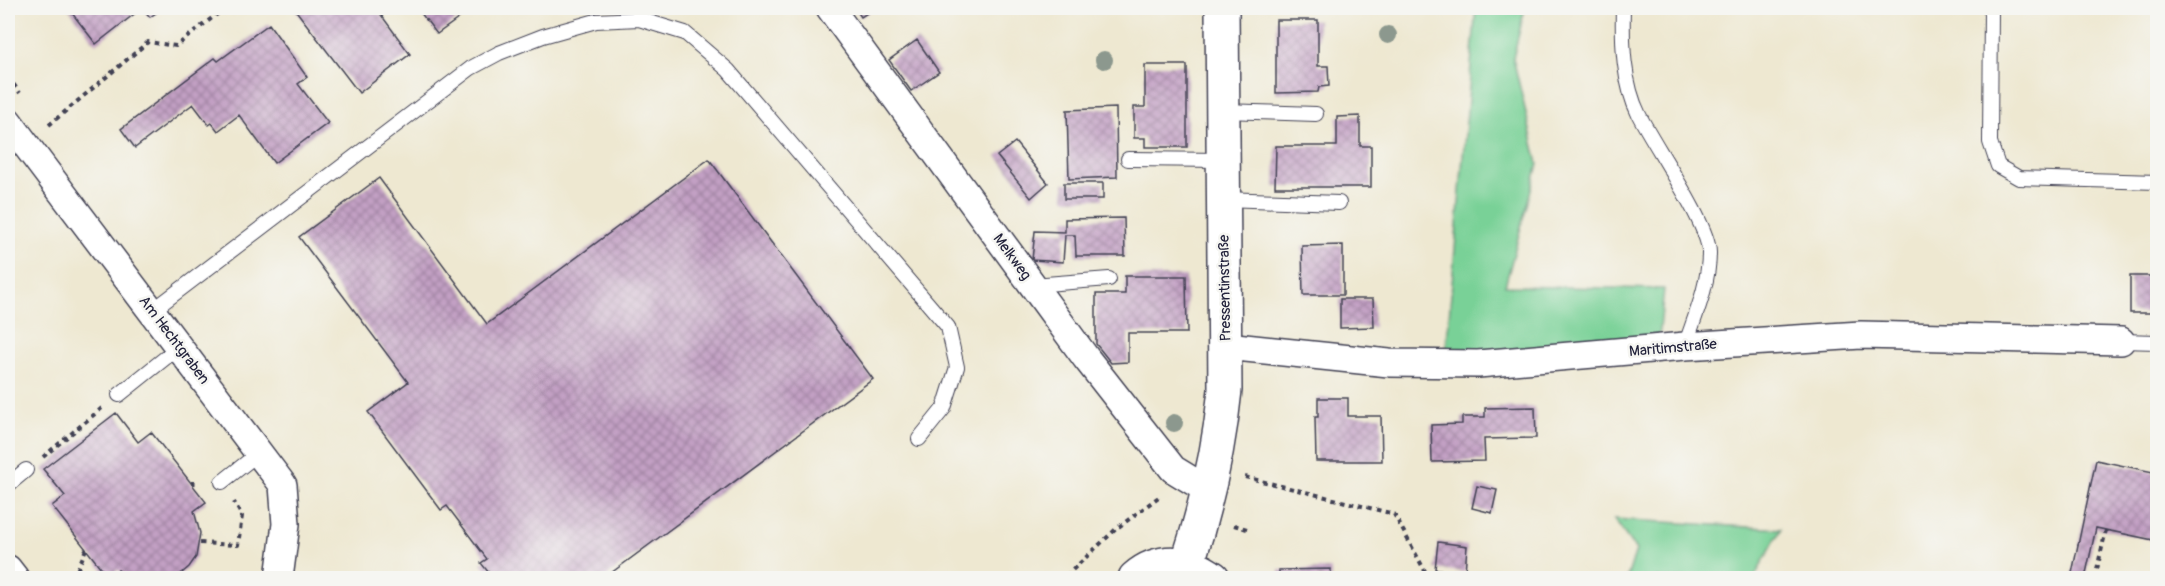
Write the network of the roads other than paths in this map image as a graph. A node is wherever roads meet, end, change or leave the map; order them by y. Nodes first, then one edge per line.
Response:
1 (830, 8) edge
2 (1222, 8) edge
3 (1623, 8) edge
4 (1991, 8) edge
5 (1223, 111) junction
6 (1317, 114) dead end
7 (8, 120) edge
8 (1128, 159) dead end
9 (1223, 160) junction
10 (2157, 182) edge
11 (1224, 199) junction
12 (1339, 202) dead end
13 (1109, 279) dead end
14 (1033, 285) junction
15 (152, 311) junction
16 (2121, 341) joint
17 (2157, 342) edge
18 (1226, 346) junction
19 (1685, 346) junction
20 (179, 347) junction
21 (119, 395) road end
22 (919, 439) dead end
23 (260, 452) junction
24 (26, 470) road end
25 (1202, 479) junction
26 (222, 482) road end
27 (8, 485) edge
28 (8, 569) edge
29 (1200, 572) edge
30 (15, 579) edge
31 (279, 579) edge
32 (1135, 579) edge

1 - 14 street, Melkweg
2 - 5 street, Pressentinstraße
3 - 19 lane
4 - 10 lane
5 - 6 lane
5 - 9 street, Pressentinstraße
7 - 15 street, Am Hechtgraben
8 - 9 lane
9 - 11 street, Pressentinstraße
11 - 12 lane
11 - 18 street, Pressentinstraße
13 - 14 lane
14 - 25 street, Melkweg
15 - 20 street, Am Hechtgraben
15 - 22 lane
16 - 17 lane
16 - 19 street, Maritimstraße
18 - 19 street, Maritimstraße
18 - 25 street, Pressentinstraße
20 - 21 lane
20 - 23 street, Am Hechtgraben
23 - 26 lane
23 - 31 street, Am Hechtgraben
24 - 27 lane
25 - 29 street, Pressentinstraße
28 - 30 street
29 - 32 street, Pressentinstraße

